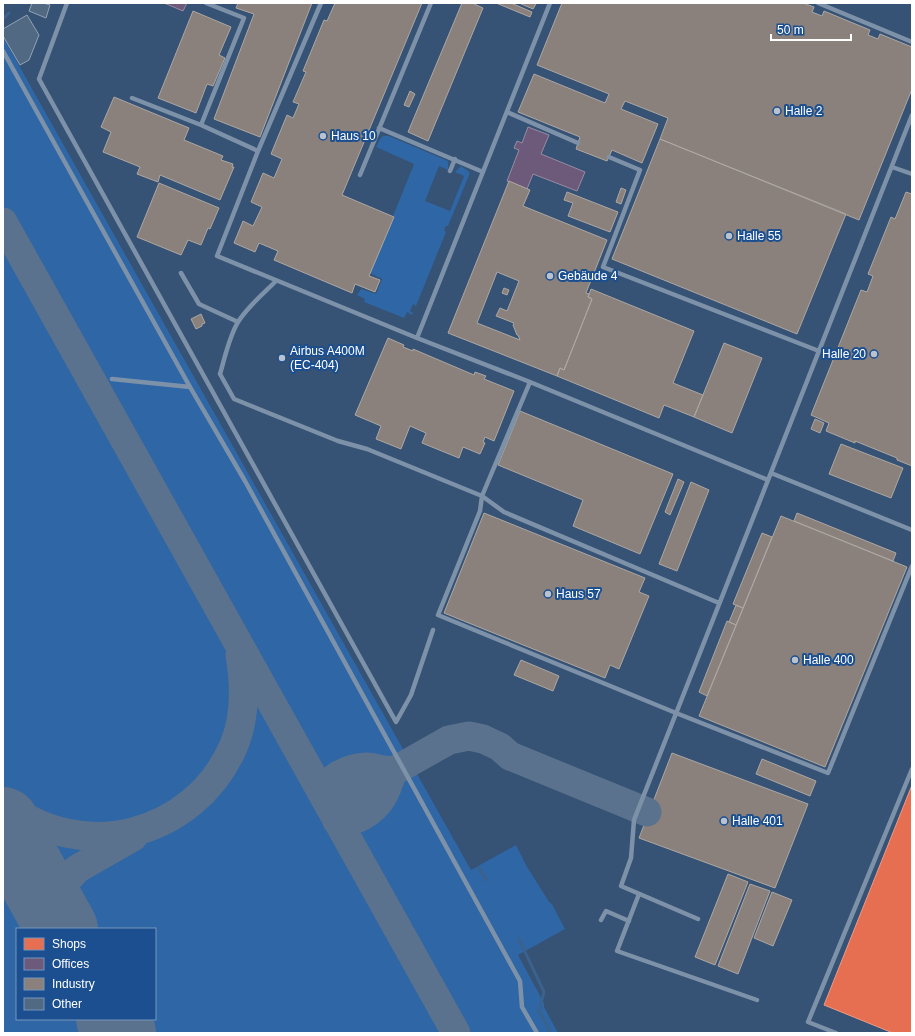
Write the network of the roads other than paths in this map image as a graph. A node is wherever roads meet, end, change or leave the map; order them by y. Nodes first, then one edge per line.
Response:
1 (67, 3) edge
2 (206, 3) edge
3 (321, 3) edge
4 (431, 3) edge
5 (550, 3) edge
6 (818, 3) edge
7 (912, 42) edge
8 (3, 51) edge
9 (132, 98) dead end
10 (507, 112) junction
11 (912, 115) edge
12 (201, 125) junction
13 (379, 128) junction
14 (578, 143) dead end
15 (258, 151) junction
16 (609, 157) dead end
17 (455, 159) junction
18 (892, 167) junction
19 (450, 170) dead end
20 (483, 172) junction
21 (360, 174) dead end
22 (912, 174) edge
23 (181, 273) dead end
24 (276, 281) junction
25 (238, 322) junction
26 (416, 338) junction
27 (819, 351) junction
28 (112, 379) dead end
29 (530, 382) junction
30 (190, 387) junction
31 (771, 474) junction
32 (768, 480) junction
33 (482, 496) junction
34 (912, 530) edge
35 (912, 566) edge
36 (719, 603) junction
37 (433, 630) dead end
38 (676, 713) junction
39 (912, 769) edge
40 (639, 894) junction
41 (698, 919) dead end
42 (601, 920) dead end
43 (629, 921) junction
44 (757, 1000) dead end
45 (537, 1033) edge
46 (836, 1033) edge

1 - 37 lane
2 - 12 lane
3 - 15 lane
4 - 13 lane
5 - 10 lane
6 - 7 lane
8 - 30 lane
9 - 12 lane
10 - 14 lane
10 - 20 lane
11 - 18 lane
12 - 15 lane
13 - 17 lane
13 - 21 lane
15 - 24 lane
16 - 27 lane
17 - 19 lane
17 - 20 lane
18 - 22 lane
18 - 27 lane
20 - 26 lane
23 - 25 lane
24 - 25 lane
24 - 26 lane
25 - 33 lane
26 - 29 lane
27 - 31 lane
28 - 30 lane
29 - 32 lane
29 - 33 lane
30 - 45 lane
31 - 32 lane
31 - 34 lane
32 - 36 lane
33 - 36 lane
33 - 38 lane
35 - 38 lane
36 - 38 lane
38 - 40 lane
39 - 46 lane
40 - 41 lane
40 - 43 lane
42 - 43 lane
43 - 44 lane

